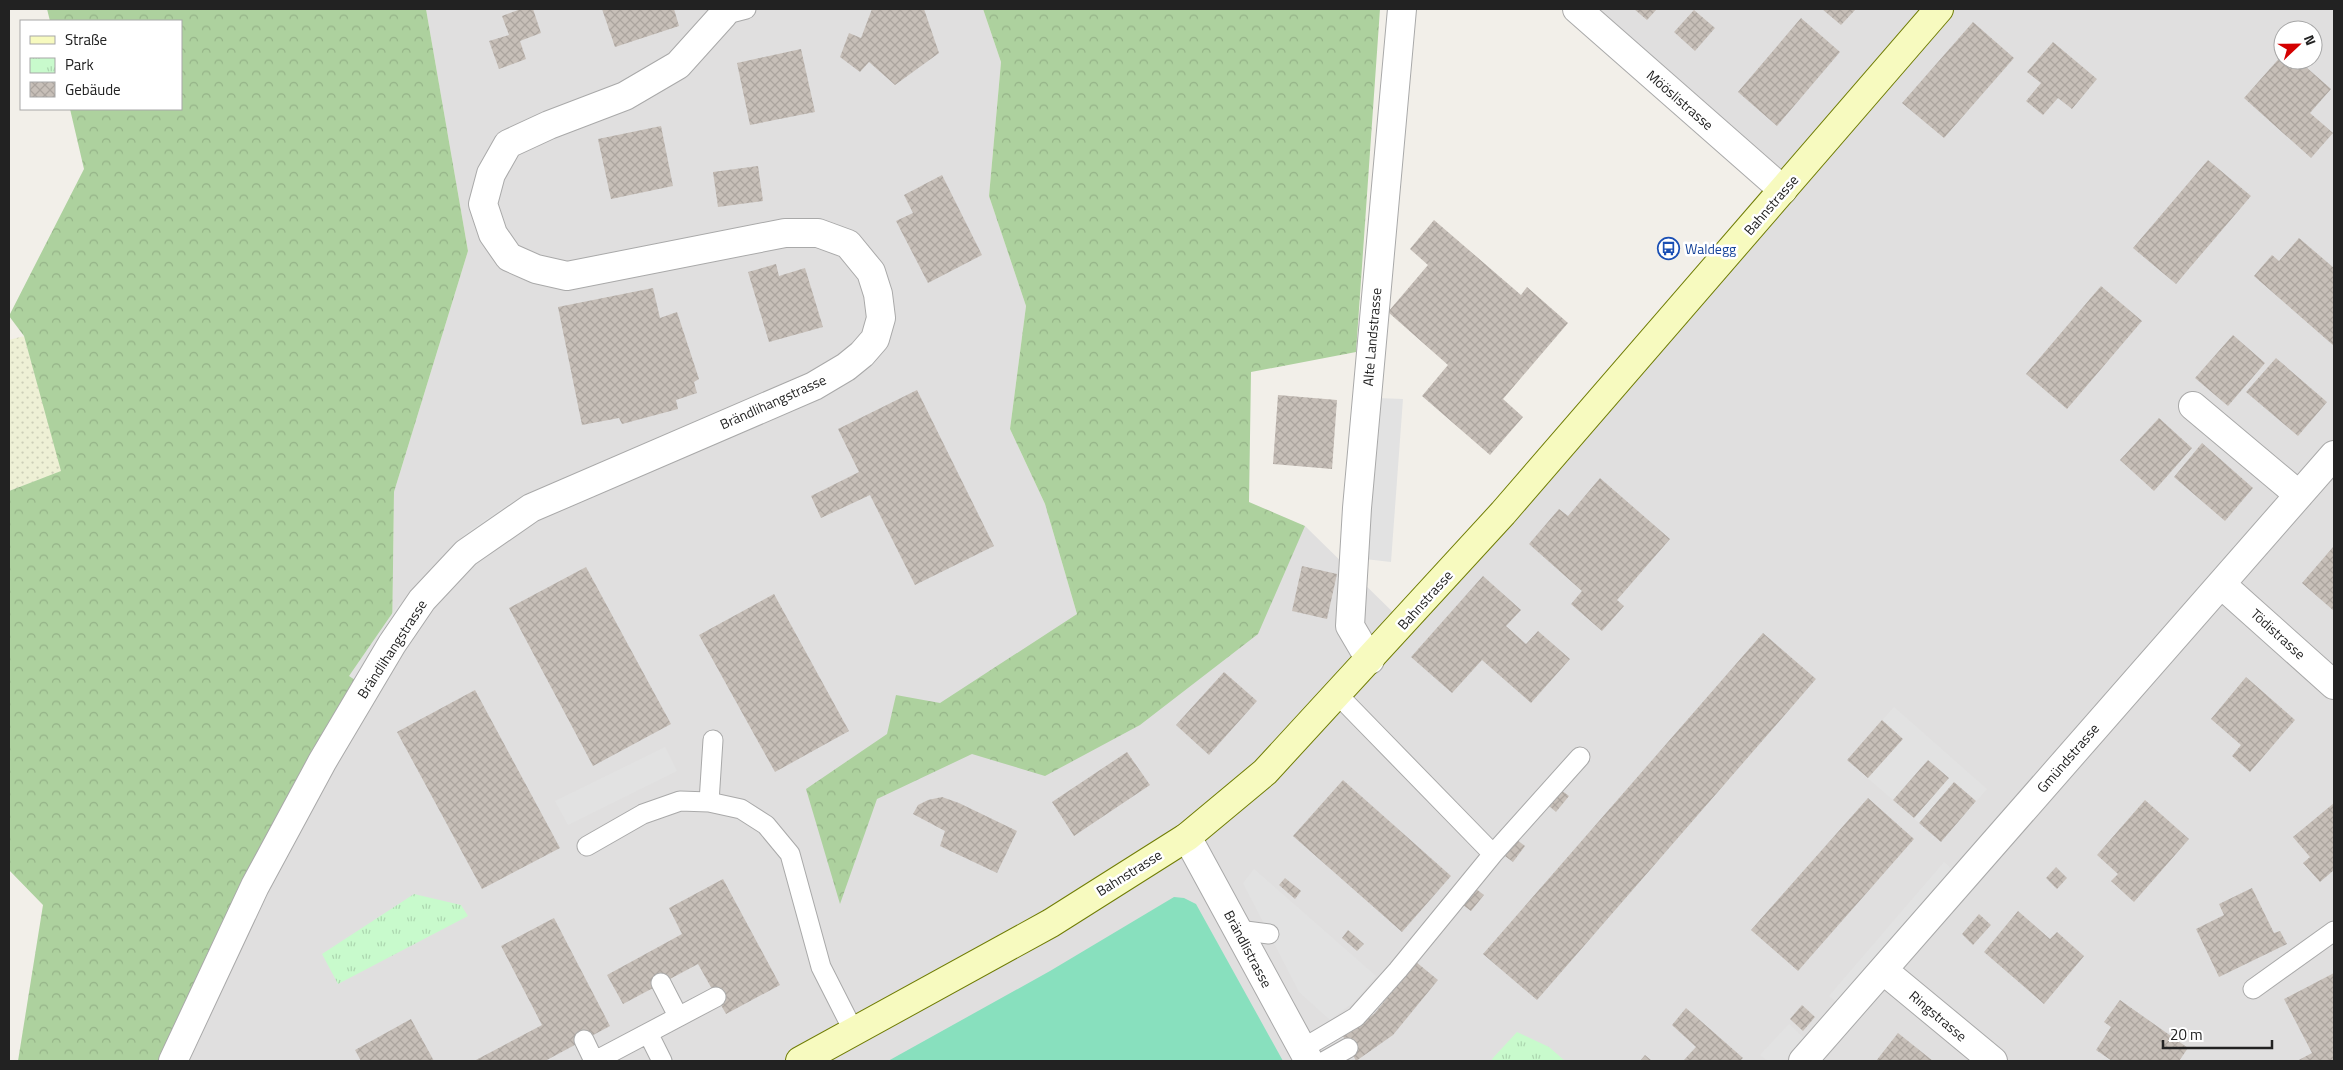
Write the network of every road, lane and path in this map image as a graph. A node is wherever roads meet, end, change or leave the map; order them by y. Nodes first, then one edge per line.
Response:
1 (1402, 9) edge
2 (1577, 9) edge
3 (1939, 9) edge
4 (731, 11) edge
5 (1783, 190) junction
6 (2193, 406) dead end
7 (2334, 455) edge
8 (2299, 495) junction
9 (2221, 584) junction
10 (1370, 660) junction
11 (2334, 685) edge
12 (1338, 695) junction
13 (713, 740) dead end
14 (1580, 757) dead end
15 (709, 802) junction
16 (1187, 837) junction
17 (586, 846) dead end
18 (1493, 854) junction
19 (1238, 930) junction
20 (2334, 931) edge
21 (1269, 934) dead end
22 (1883, 970) junction
23 (661, 983) dead end
24 (2253, 989) dead end
25 (716, 997) dead end
26 (678, 1016) junction
27 (648, 1032) junction
28 (854, 1032) junction
29 (584, 1040) dead end
30 (1348, 1048) dead end
31 (1312, 1057) edge
32 (173, 1061) edge
33 (594, 1061) edge
34 (662, 1061) edge
35 (800, 1061) edge
36 (1803, 1061) edge
37 (1992, 1061) edge

1 - 10 street, Alte Landstrasse
2 - 5 street, Mööslistrasse
3 - 5 main road, Bahnstrasse
4 - 32 street, Brändlihangstrasse
5 - 10 main road, Bahnstrasse
6 - 8 street
7 - 8 street, Gmündstrasse
8 - 9 street, Gmündstrasse
9 - 11 street, Tödistrasse
9 - 22 street, Gmündstrasse
10 - 12 main road, Bahnstrasse
12 - 16 main road, Bahnstrasse
12 - 18 lane
13 - 15 lane
14 - 18 lane
15 - 17 lane
15 - 28 lane
16 - 19 street, Brändlistrasse
16 - 28 main road, Bahnstrasse
18 - 31 lane
19 - 21 lane
19 - 31 street, Brändlistrasse
20 - 24 lane
22 - 36 street, Gmündstrasse
22 - 37 street, Ringstrasse
23 - 26 lane
25 - 26 lane
26 - 27 lane
27 - 33 lane
27 - 34 lane
28 - 35 main road, Bahnstrasse
29 - 33 lane
30 - 31 lane

